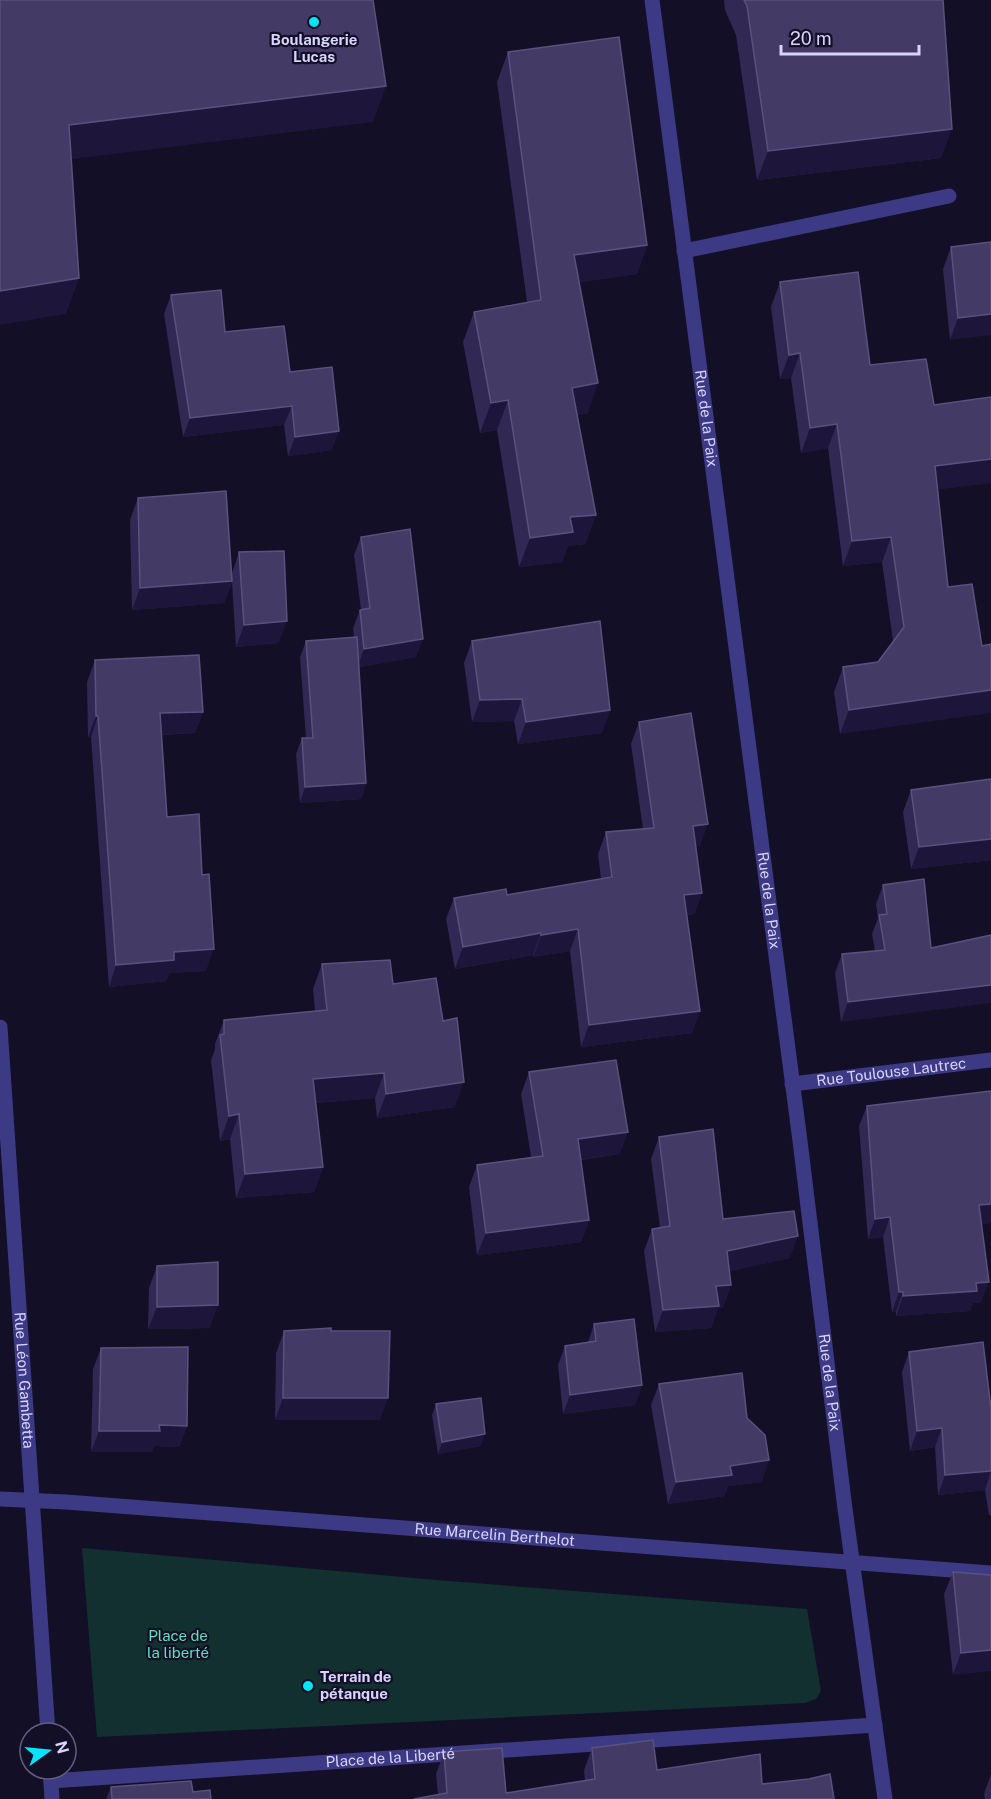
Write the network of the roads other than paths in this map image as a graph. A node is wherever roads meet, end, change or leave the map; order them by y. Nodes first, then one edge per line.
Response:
1 (652, 0) edge
2 (949, 196) dead end
3 (684, 252) junction
4 (0, 1027) edge
5 (991, 1060) edge
6 (792, 1084) junction
7 (0, 1499) edge
8 (32, 1502) junction
9 (853, 1562) junction
10 (991, 1574) edge
11 (47, 1721) edge
12 (875, 1725) junction
13 (78, 1773) edge
14 (51, 1781) edge
15 (52, 1799) edge
16 (885, 1799) edge

1 - 3 street, Rue de la Paix
2 - 3 street
3 - 6 street, Rue de la Paix
4 - 8 street, Rue Léon Gambetta
5 - 6 street, Rue Toulouse Lautrec
6 - 9 street, Rue de la Paix
7 - 8 street, Rue Marcelin Berthelot
8 - 9 street, Rue Marcelin Berthelot
8 - 11 street, Rue Léon Gambetta
9 - 10 street, Rue Marcelin Berthelot
9 - 12 street, Rue de la Paix
12 - 13 street, Place de la Liberté
12 - 16 street, Rue de la Paix
14 - 15 street

